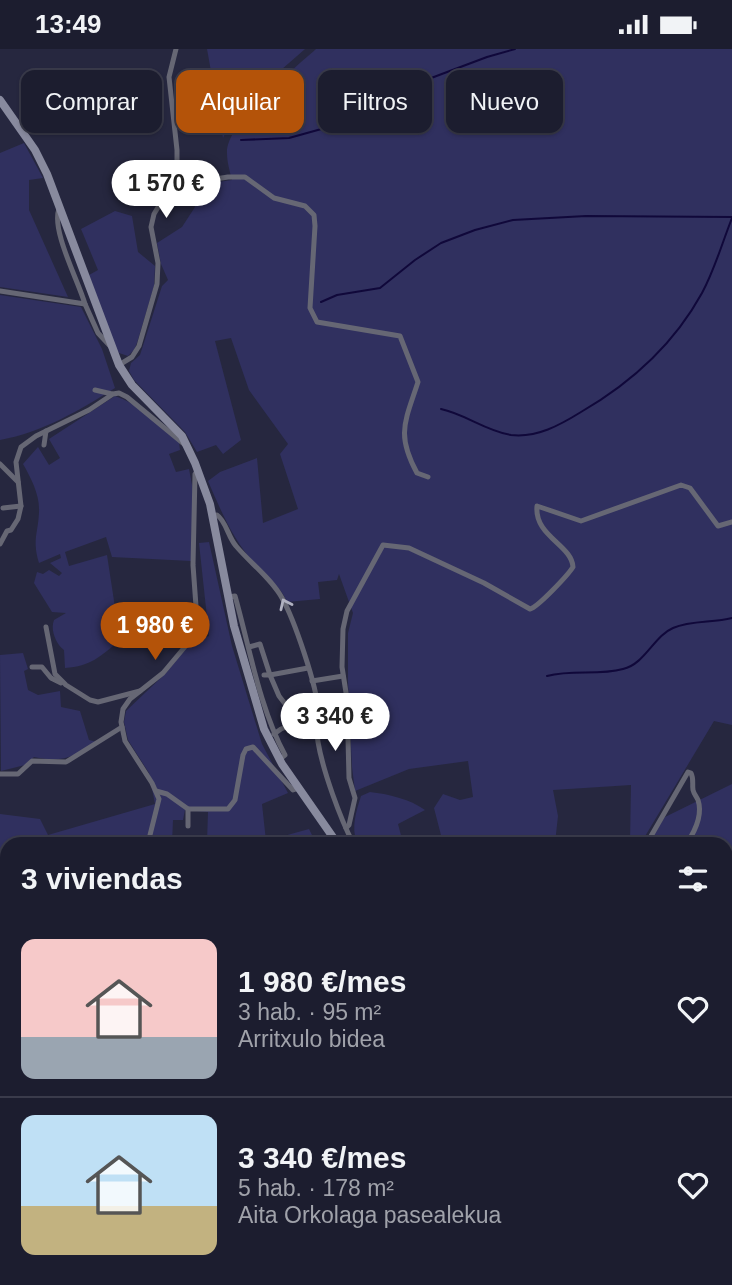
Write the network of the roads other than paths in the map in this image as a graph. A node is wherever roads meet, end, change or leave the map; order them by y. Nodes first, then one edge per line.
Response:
1 (176, 49) edge
2 (0, 100) edge
3 (170, 186) junction
4 (60, 206) junction
5 (0, 291) edge
6 (85, 304) junction
7 (111, 347) junction
8 (119, 365) junction
9 (95, 390) dead end
10 (113, 394) junction
11 (46, 431) junction
12 (44, 445) dead end
13 (186, 446) junction
14 (0, 464) edge
15 (198, 470) junction
16 (428, 477) dead end
17 (18, 482) junction
18 (22, 506) junction
19 (3, 508) dead end
20 (212, 516) junction
21 (732, 522) edge
22 (0, 544) edge
23 (228, 597) junction
24 (46, 627) dead end
25 (249, 647) junction
26 (32, 667) dead end
27 (308, 669) junction
28 (267, 675) junction
29 (343, 675) junction
30 (312, 681) junction
31 (66, 685) junction
32 (140, 691) junction
33 (318, 718) junction
34 (299, 722) junction
35 (122, 727) junction
36 (274, 734) junction
37 (280, 759) junction
38 (0, 773) edge
39 (299, 788) junction
40 (156, 790) junction
41 (188, 809) junction
42 (188, 826) dead end
43 (346, 828) junction
44 (150, 837) edge
45 (333, 837) edge
46 (349, 837) edge
47 (650, 837) edge
48 (691, 837) edge

1 - 3 street
2 - 4 street
3 - 8 street
3 - 16 street
4 - 6 street
4 - 7 street
5 - 6 street
6 - 7 street
7 - 8 street
8 - 13 street
9 - 10 street
10 - 11 street
10 - 13 street
11 - 12 street
11 - 17 street
13 - 15 street
14 - 17 street
15 - 20 street
15 - 32 street
17 - 18 street
18 - 19 street
18 - 22 street
20 - 23 street
27 -> 20 street
21 - 29 street
23 - 25 street
23 - 37 street
24 - 31 street
25 - 28 street
25 - 36 street
26 - 31 street
27 - 28 street
27 - 30 street
28 - 34 street
29 - 30 street
29 - 43 street
30 - 33 street
31 - 32 street
32 - 35 street
33 - 34 street
33 - 43 street
34 - 36 street
35 - 38 street
35 - 40 street
36 - 37 street
37 - 39 street
39 - 41 street
39 - 45 street
40 - 41 street
40 - 44 street
41 - 42 street
43 - 46 street
47 - 48 street

